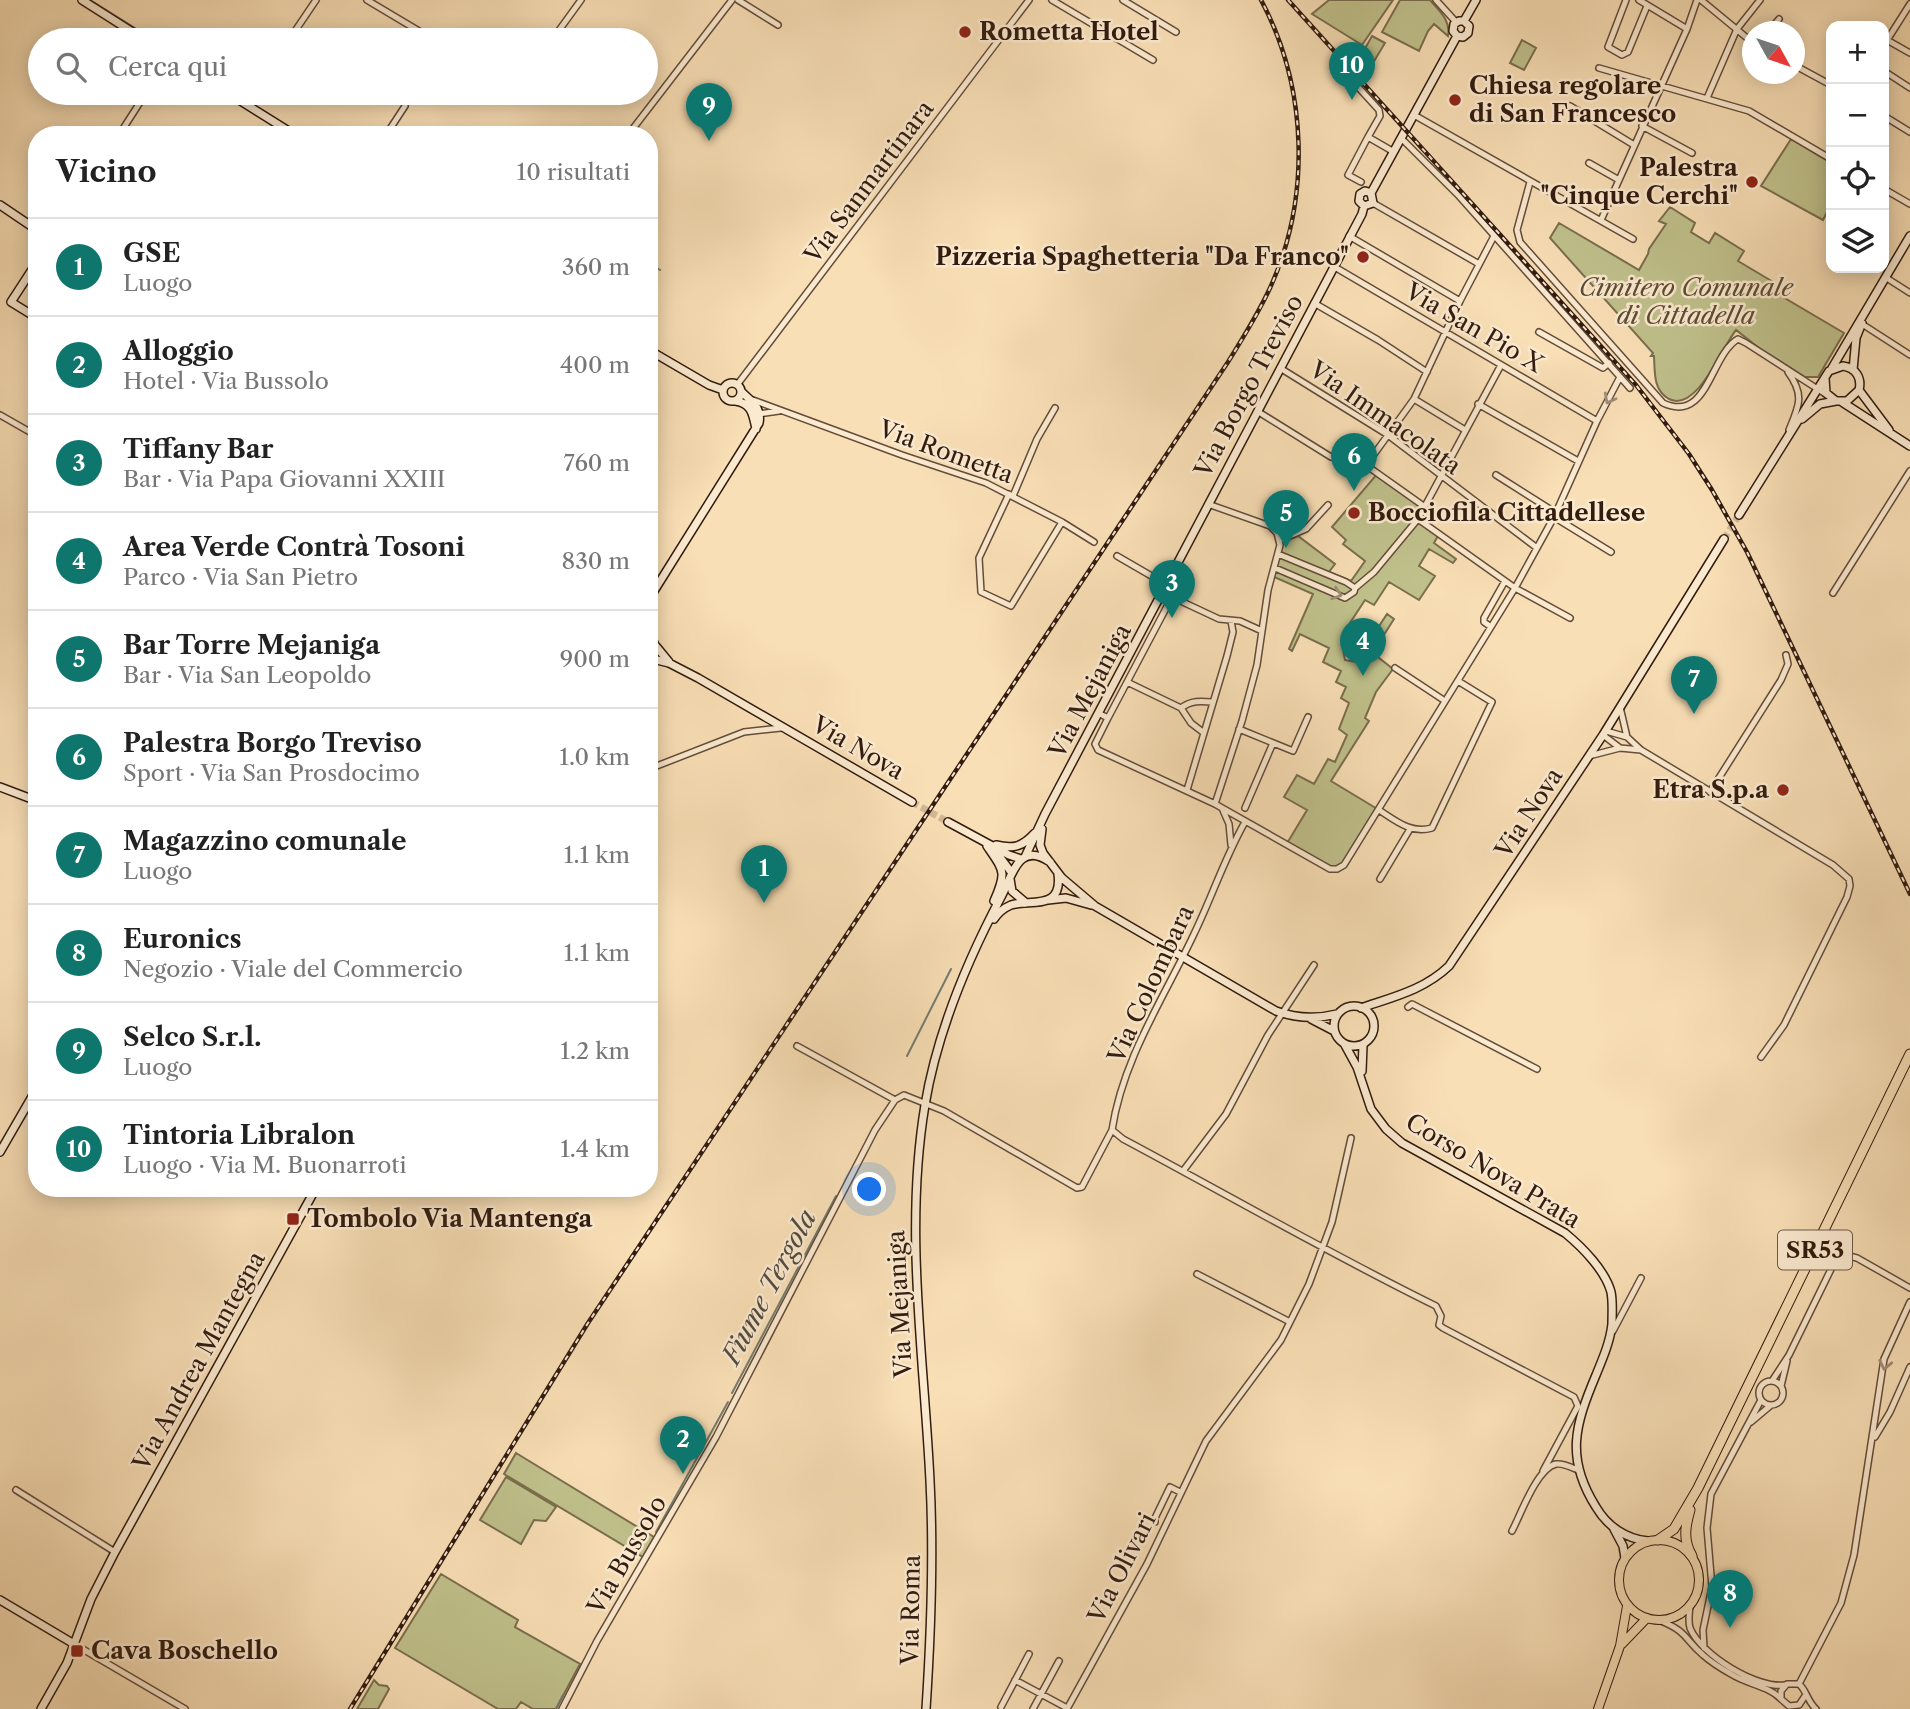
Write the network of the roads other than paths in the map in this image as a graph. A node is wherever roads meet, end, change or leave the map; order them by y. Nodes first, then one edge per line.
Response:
1 (82, 0) edge
2 (316, 0) edge
3 (367, 0) edge
4 (581, 0) edge
5 (732, 0) edge
6 (738, 0) edge
7 (1029, 0) edge
8 (1052, 0) edge
9 (1124, 0) edge
10 (1436, 0) edge
11 (1476, 0) edge
12 (1626, 0) edge
13 (1699, 0) edge
14 (1760, 0) edge
15 (1637, 1) edge
16 (1910, 4) edge
17 (1647, 6) junction
18 (1460, 22) junction
19 (778, 25) dead end
20 (126, 28) edge
21 (297, 28) edge
22 (414, 28) edge
23 (561, 28) edge
24 (1687, 29) junction
25 (1737, 29) junction
26 (1176, 32) dead end
27 (1742, 33) edge
28 (1457, 36) junction
29 (1889, 37) edge
30 (1889, 45) edge
31 (1910, 53) edge
32 (1153, 60) dead end
33 (1338, 65) dead end
34 (1600, 68) dead end
35 (1805, 71) edge
36 (1889, 74) edge
37 (1829, 84) edge
38 (1661, 85) junction
39 (1910, 88) edge
40 (658, 96) edge
41 (1707, 98) junction
42 (138, 105) edge
43 (247, 105) edge
44 (651, 105) edge
45 (405, 106) dead end
46 (1570, 106) dead end
47 (1414, 114) junction
48 (1889, 119) edge
49 (125, 126) edge
50 (281, 126) edge
51 (392, 126) edge
52 (635, 126) edge
53 (1642, 126) junction
54 (1910, 132) edge
55 (1368, 137) junction
56 (1401, 138) junction
57 (1634, 145) junction
58 (1394, 152) junction
59 (1692, 153) dead end
60 (1826, 156) edge
61 (1589, 163) dead end
62 (1619, 180) junction
63 (1361, 182) dead end
64 (1530, 182) junction
65 (1889, 192) edge
66 (1371, 193) junction
67 (1373, 202) junction
68 (1910, 204) edge
69 (0, 205) edge
70 (1364, 206) junction
71 (1601, 220) junction
72 (28, 224) edge
73 (1349, 236) junction
74 (1494, 236) junction
75 (1910, 236) edge
76 (1633, 239) dead end
77 (1479, 264) junction
78 (1333, 266) junction
79 (28, 276) edge
80 (1885, 277) junction
81 (1910, 293) edge
82 (1460, 301) junction
83 (1314, 303) junction
84 (1867, 307) junction
85 (28, 312) edge
86 (1862, 324) junction
87 (1539, 332) dead end
88 (1445, 333) junction
89 (658, 355) edge
90 (1910, 355) edge
91 (1609, 363) junction
92 (1501, 365) junction
93 (1280, 368) junction
94 (1787, 369) junction
95 (1853, 370) junction
96 (1427, 372) junction
97 (1828, 374) junction
98 (1620, 377) junction
99 (739, 388) junction
100 (1630, 388) dead end
101 (1817, 389) junction
102 (723, 390) junction
103 (1859, 390) junction
104 (753, 400) junction
105 (1414, 400) junction
106 (1835, 400) junction
107 (735, 401) junction
108 (1478, 404) junction
109 (1055, 408) dead end
110 (779, 411) junction
111 (1257, 411) junction
112 (757, 413) junction
113 (0, 415) edge
114 (1597, 421) junction
115 (1465, 430) junction
116 (28, 431) edge
117 (1388, 435) junction
118 (1895, 436) junction
119 (1786, 438) junction
120 (1910, 446) edge
121 (1331, 457) dead end
122 (1578, 461) junction
123 (1910, 471) edge
124 (1496, 475) dead end
125 (1441, 476) junction
126 (1011, 495) junction
127 (1208, 504) junction
128 (1328, 505) dead end
129 (1425, 507) junction
130 (1555, 515) junction
131 (1739, 515) tunnel mouth
132 (1418, 519) junction
133 (1062, 522) junction
134 (1724, 538) tunnel mouth
135 (1280, 540) junction
136 (1094, 542) dead end
137 (1537, 548) junction
138 (1611, 552) dead end
139 (1278, 554) junction
140 (1117, 556) dead end
141 (1275, 568) junction
142 (1505, 581) junction
143 (1167, 584) junction
144 (658, 585) edge
145 (1355, 588) junction
146 (1515, 589) junction
147 (1833, 593) dead end
148 (1153, 613) junction
149 (1161, 617) junction
150 (1570, 618) dead end
151 (1231, 621) junction
152 (1491, 627) junction
153 (1262, 631) junction
154 (658, 649) edge
155 (1786, 654) dead end
156 (658, 660) edge
157 (669, 663) junction
158 (1395, 668) dead end
159 (1458, 681) junction
160 (1127, 682) junction
161 (1442, 699) dead end
162 (1213, 702) junction
163 (1620, 707) junction
164 (1181, 708) junction
165 (1100, 714) junction
166 (1308, 717) dead end
167 (1108, 718) junction
168 (785, 728) junction
169 (1239, 729) junction
170 (1204, 733) junction
171 (1604, 733) junction
172 (1627, 737) junction
173 (1273, 743) junction
174 (1620, 748) junction
175 (1641, 750) junction
176 (1589, 756) junction
177 (658, 766) edge
178 (0, 787) edge
179 (1187, 790) junction
180 (1710, 792) junction
181 (28, 798) edge
182 (912, 802) tunnel mouth
183 (1215, 804) junction
184 (1222, 808) junction
185 (1245, 808) dead end
186 (1379, 810) junction
187 (1045, 814) junction
188 (948, 822) tunnel mouth
189 (1245, 822) junction
190 (1410, 829) junction
191 (1038, 830) junction
192 (988, 844) junction
193 (1229, 856) junction
194 (1023, 858) junction
195 (1050, 862) junction
196 (1057, 872) junction
197 (1010, 875) junction
198 (1380, 878) dead end
199 (1048, 900) junction
200 (1027, 903) junction
201 (1095, 906) junction
202 (987, 924) junction
203 (981, 937) junction
204 (1182, 957) junction
205 (1314, 965) dead end
206 (1383, 1000) junction
207 (1408, 1007) dead end
208 (1361, 1008) junction
209 (1282, 1013) junction
210 (1337, 1014) junction
211 (1304, 1017) junction
212 (1373, 1019) junction
213 (1334, 1031) junction
214 (1345, 1045) junction
215 (1363, 1045) junction
216 (797, 1046) dead end
217 (1910, 1054) edge
218 (1761, 1057) dead end
219 (1537, 1069) dead end
220 (1362, 1079) junction
221 (895, 1100) junction
222 (925, 1102) junction
223 (28, 1104) edge
224 (1112, 1130) junction
225 (1351, 1138) dead end
226 (0, 1152) edge
227 (1183, 1171) junction
228 (311, 1197) edge
229 (1322, 1248) junction
230 (1197, 1274) dead end
231 (1641, 1278) dead end
232 (1910, 1288) edge
233 (1611, 1290) junction
234 (1910, 1302) edge
235 (1626, 1306) junction
236 (1290, 1322) junction
237 (1611, 1335) junction
238 (1788, 1355) junction
239 (1910, 1367) edge
240 (1772, 1381) junction
241 (1781, 1385) junction
242 (1761, 1400) junction
243 (1771, 1405) junction
244 (1746, 1426) junction
245 (1873, 1440) junction
246 (1578, 1469) junction
247 (1543, 1471) junction
248 (1698, 1488) junction
249 (16, 1490) dead end
250 (1180, 1492) junction
251 (931, 1512) joint
252 (1155, 1522) dead end
253 (1614, 1528) junction
254 (1512, 1531) dead end
255 (1653, 1540) junction
256 (115, 1552) junction
257 (1692, 1556) junction
258 (1625, 1558) junction
259 (0, 1600) edge
260 (1627, 1606) junction
261 (1690, 1606) junction
262 (1646, 1619) junction
263 (1661, 1621) junction
264 (74, 1644) junction
265 (1620, 1646) junction
266 (1704, 1648) junction
267 (1029, 1654) dead end
268 (1059, 1661) dead end
269 (1015, 1680) junction
270 (1799, 1684) junction
271 (1785, 1685) junction
272 (1041, 1694) junction
273 (1805, 1696) junction
274 (1781, 1699) junction
275 (1001, 1707) dead end
276 (1799, 1708) edge
277 (41, 1709) edge
278 (184, 1709) edge
279 (562, 1709) edge
280 (926, 1709) edge
281 (1033, 1709) edge
282 (1067, 1709) edge
283 (1598, 1709) edge
284 (1816, 1709) edge

1 - 20 main road
2 - 21 street
3 - 22 street
4 - 23 street
5 - 40 street
6 - 19 street
7 - 99 street, Via Sanmartinara
8 - 32 street
9 - 26 street
10 - 18 street
11 - 18 main road, Via Borgo Treviso
12 - 17 street
13 - 24 street
13 - 25 street
14 - 25 street
15 - 17 street
16 - 29 street
17 - 24 street
18 - 28 main road
18 - 28 main road, Via Borgo Treviso
24 - 38 street
25 - 27 street
25 - 41 street
28 - 47 main road, Via Borgo Treviso
30 - 31 street
33 - 55 street
34 - 38 street
35 - 37 street
36 - 39 street
38 - 41 street
38 - 53 street
41 - 60 street
42 - 49 street
43 - 50 main road
44 - 52 street
45 - 51 street
46 - 57 street
47 - 56 main road, Via Borgo Treviso
47 - 64 street
48 - 54 street
53 - 57 street
53 - 59 street
55 - 58 street
55 - 63 street
56 - 58 main road, Via Borgo Treviso
56 - 74 street
57 - 62 street
58 - 66 main road, Via Borgo Treviso
61 - 62 street
62 - 71 street
64 - 71 street
64 - 94 street
65 - 68 street
66 - 67 main road
66 - 70 main road, Via Borgo Treviso
67 - 70 main road
67 - 77 street
69 - 72 main road
70 - 73 main road, Via Borgo Treviso
71 - 76 street
73 - 78 main road, Via Borgo Treviso
73 - 82 street
74 - 77 street
74 - 91 street
75 - 80 main road
77 - 82 street
78 - 83 main road, Via Borgo Treviso
78 - 88 street, Via San Pio X
79 - 85 main road
80 - 81 street
80 - 84 main road
82 - 88 street
83 - 93 main road, Via Borgo Treviso
83 - 96 street
84 - 86 main road
84 - 97 main road
86 - 90 street
86 - 95 main road
87 - 91 street
88 - 92 street, Via San Pio X
88 - 96 street
89 - 102 main road
91 - 98 street
92 - 108 street
92 - 114 street, Via San Pio X
93 - 111 main road, Via Borgo Treviso
93 - 117 street, Via Immacolata
94 - 97 street
94 - 101 street
94 - 119 street
95 - 97 main road
95 - 103 main road
96 - 105 street
97 - 101 main road
97 - 106 main road
98 - 100 street
98 -> 114 street
99 - 102 main road
99 - 104 main road, Via Rometta
99 - 107 main road
101 - 106 street
101 - 119 main road
102 - 107 main road
103 - 106 main road
103 - 118 main road
104 - 110 street, Via Rometta
104 - 112 main road, Via Rometta
105 - 115 street
105 - 117 street
106 - 118 main road
106 - 119 main road
107 - 112 main road
108 - 115 street
108 - 122 street
109 - 126 street
110 - 112 street, Via Rometta
110 - 126 street, Via Rometta
111 - 121 street
111 - 127 main road, Via Borgo Treviso
112 - 144 main road
113 - 116 street
114 - 122 street
115 - 125 street
117 - 125 street, Via Immacolata
117 - 129 street
118 - 120 main road
119 - 131 main road
122 - 130 street
123 - 147 street
124 - 130 street
125 - 129 street
125 - 137 street, Via Immacolata
126 - 133 street, Via Rometta
126 - 133 street
127 - 135 street
127 - 143 main road, Via Borgo Treviso
128 - 135 street
129 - 132 street
130 - 137 street
130 - 138 street
132 - 142 street
132 - 145 street
133 - 136 street, Via Rometta
134 - 163 main road, Via Nova
135 - 139 street
137 - 146 street
139 - 141 street
139 - 145 street
140 - 143 street
141 -> 145 street
141 - 153 street
142 - 146 street
142 - 152 street
143 - 148 main road, Via Mejaniga
146 - 150 street
146 - 152 street
148 - 149 street
148 - 165 main road, Via Mejaniga
149 - 151 street
149 - 160 street
151 - 153 street
151 - 162 street
152 - 159 street
153 - 169 street
154 - 157 main road
155 - 180 street
156 - 157 main road
157 - 168 main road, Via Nova
158 - 161 street
159 - 186 street
159 - 190 street
160 - 164 street
160 - 167 street
162 - 164 street
162 - 170 street
163 - 171 main road, Via Nova
163 - 172 street
164 - 170 street
165 - 167 street
165 - 187 main road, Via Mejaniga
166 - 173 street
167 - 179 street
168 - 177 street
168 - 182 main road, Via Nova
169 - 173 street
169 - 183 street
170 - 179 street
171 - 172 street
171 - 174 street
171 - 176 main road, Via Nova
172 - 175 street
173 - 185 street
174 - 175 street
174 - 176 street
175 - 180 street
176 - 206 main road, Via Nova
178 - 181 main road
179 - 183 street
180 - 218 street
183 - 184 street
184 - 189 street
184 - 193 street, Via Colombara
186 - 189 street
186 - 190 street
187 - 191 main road, Via Mejaniga
187 - 195 main road, Via Mejaniga
188 - 192 main road
189 - 193 street, Via Colombara
190 - 198 street
191 - 192 main road
191 - 194 main road, Via Mejaniga
192 - 194 main road
192 - 197 main road
192 - 202 main road, Via Mejaniga
193 - 204 street, Via Colombara
194 - 195 main road
194 - 197 main road, Via Mejaniga
195 - 196 main road, Via Mejaniga
196 - 199 main road
196 - 201 main road, Via Nova
197 - 200 main road
197 - 202 main road, Via Mejaniga
199 - 200 main road, Via Mejaniga
199 - 201 main road, Via Nova
200 - 203 main road, Via Mejaniga
201 - 204 main road, Via Nova
202 - 203 main road, Via Mejaniga
203 - 222 main road, Via Mejaniga
204 - 209 main road, Via Nova
204 - 224 street, Via Colombara
205 - 209 street
206 - 208 main road, Via Nova
206 - 212 main road
207 - 219 street
208 - 210 main road, Via Nova
208 - 212 main road
209 - 211 main road, Via Nova
209 - 227 street
210 - 211 main road, Via Nova
210 - 213 main road
211 - 213 main road, Via Nova
212 - 215 main road
213 - 214 main road, Via Nova
214 - 215 main road
214 - 220 main road, Corso Nova Prata
215 - 220 main road, Corso Nova Prata
216 - 221 street
217 - 248 highway, SR53
220 - 233 main road, Corso Nova Prata
221 - 222 street
221 - 279 street, Via Bussolo
222 - 224 street, Via Colombara
222 - 251 main road, Via Mejaniga
223 - 226 main road
224 - 227 street
225 - 229 street, Via Olivari
227 - 229 street
228 - 256 main road, Via Andrea Mantegna
229 - 236 street, Via Olivari
229 - 247 street
230 - 236 street
231 - 235 street
232 - 238 street
233 - 235 street
233 - 237 main road
234 -> 245 street
235 - 237 street
236 - 250 street, Via Olivari
237 - 246 main road
238 - 240 street
238 - 241 street
239 - 245 street
240 - 241 street
240 - 242 street
241 - 243 street
242 - 243 street
242 - 244 street
243 - 244 street
244 - 266 street
245 - 270 street
246 - 247 street
246 - 253 main road
247 - 254 street
248 - 255 highway, SR53
248 - 257 highway, SR53
249 - 256 street
250 - 252 street
250 - 282 street, Via Olivari
251 - 280 main road, Via Roma
253 - 255 main road
253 - 258 main road
255 - 257 main road
255 - 258 main road, SR53
256 - 264 main road, Via Andrea Mantegna
257 - 261 main road, SR53
258 - 260 main road
259 - 264 main road
260 - 262 main road
260 - 265 main road
261 - 263 main road
261 - 266 street
262 - 263 main road
262 - 265 main road
263 - 274 street
264 - 277 main road, Via Andrea Mantegna
264 - 278 street
265 - 283 main road
266 - 271 street
267 - 269 street
268 - 272 street
269 - 272 street
269 - 275 street
270 - 271 street
270 - 273 street
271 - 274 street
272 - 281 street
272 - 282 street
273 - 276 street
273 - 284 street
274 - 276 street

